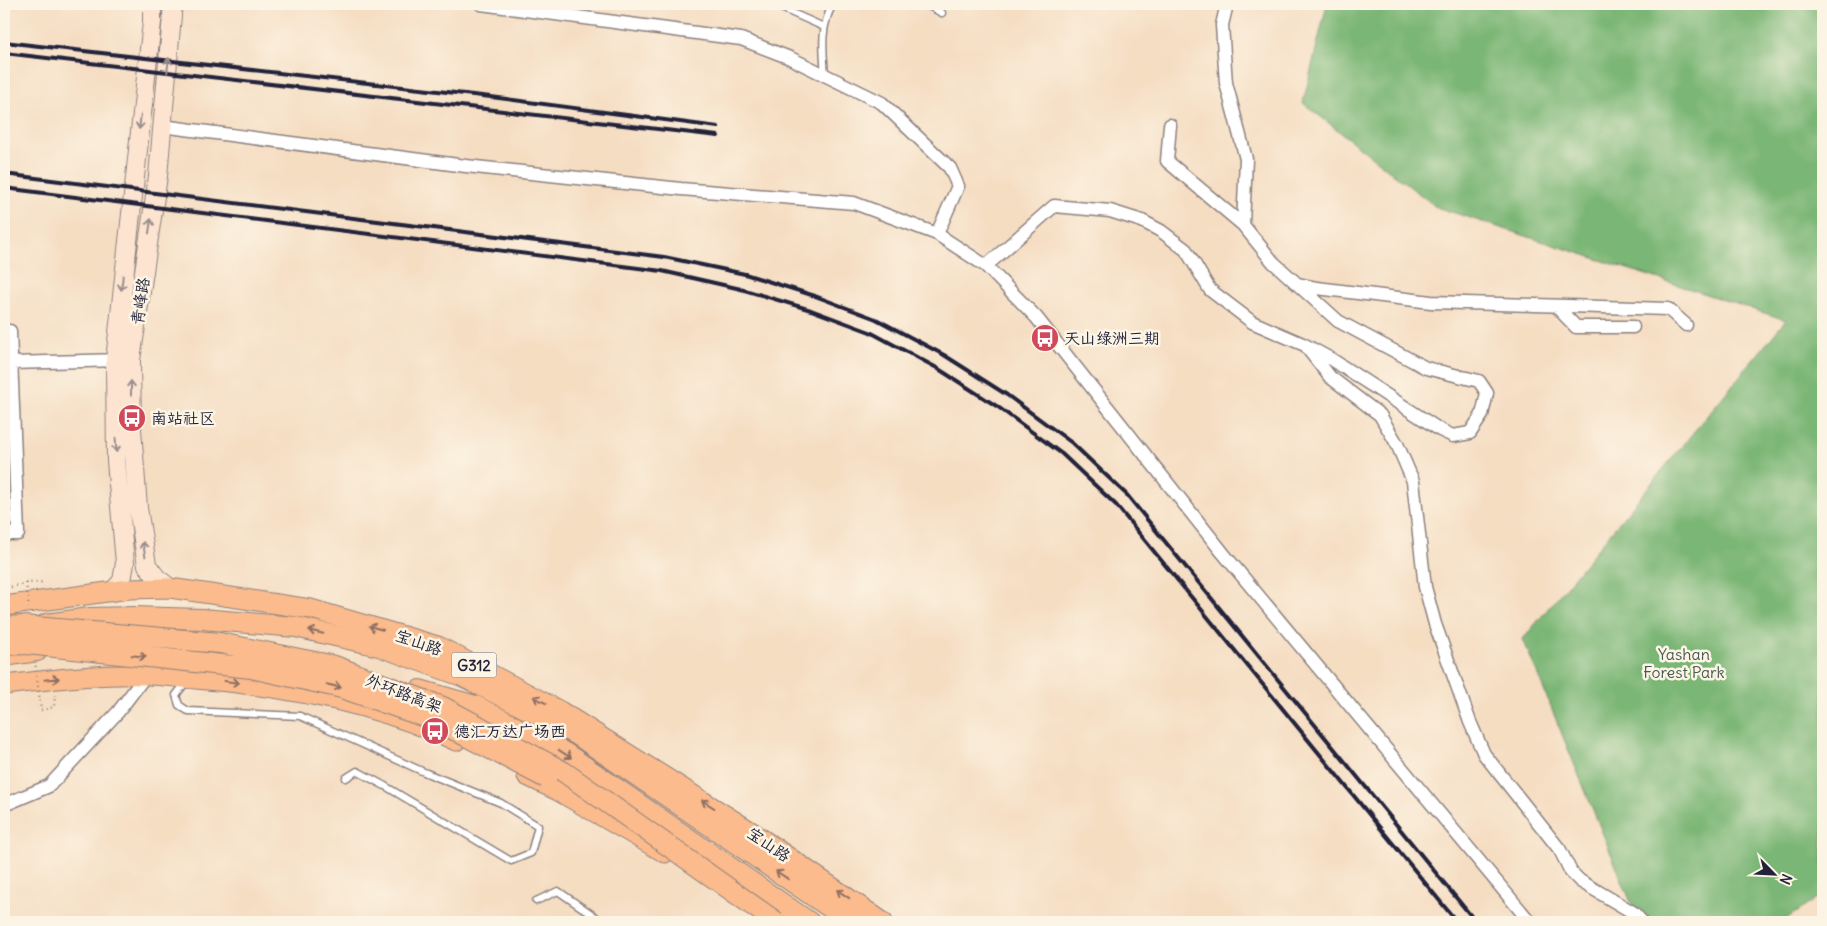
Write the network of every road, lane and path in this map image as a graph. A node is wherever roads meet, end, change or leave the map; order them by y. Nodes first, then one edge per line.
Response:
1 (152, 4) edge
2 (173, 4) edge
3 (481, 4) edge
4 (772, 4) edge
5 (833, 4) edge
6 (925, 4) edge
7 (1227, 4) edge
8 (942, 14) dead end
9 (824, 27) junction
10 (825, 75) junction
11 (1170, 125) dead end
12 (162, 126) junction
13 (1243, 225) junction
14 (937, 234) junction
15 (986, 266) junction
16 (1297, 283) junction
17 (1557, 307) junction
18 (1686, 325) dead end
19 (1633, 327) dead end
20 (4, 331) edge
21 (1305, 345) junction
22 (123, 360) junction
23 (11, 363) junction
24 (4, 534) edge
25 (51, 582) dead end
26 (170, 588) junction
27 (4, 589) edge
28 (113, 591) junction
29 (4, 606) edge
30 (4, 628) edge
31 (4, 644) edge
32 (4, 656) edge
33 (146, 675) junction
34 (196, 679) junction
35 (4, 685) edge
36 (54, 707) dead end
37 (41, 710) dead end
38 (346, 778) dead end
39 (4, 805) edge
40 (536, 902) dead end
41 (603, 922) edge
42 (755, 922) edge
43 (777, 922) edge
44 (809, 922) edge
45 (851, 922) edge
46 (883, 922) edge
47 (1530, 922) edge
48 (1642, 922) edge

1 -> 22 main road, 青峰路
12 -> 2 main road, 青峰路
3 - 10 street
4 - 9 lane
5 - 9 lane
6 - 8 lane
7 - 13 street
9 - 10 lane
10 - 14 street
11 - 13 street
12 - 14 street
22 -> 12 main road, 青峰路
13 - 16 street
14 - 15 street
15 - 21 street
15 - 47 street
16 - 17 street
16 - 21 street
17 - 18 street
17 - 19 street
20 - 23 street
21 - 48 street
22 - 23 street
26 -> 22 main road, 青峰路
22 -> 28 main road, 青峰路
23 - 24 street
25 - 27 path
26 - 28 main road, 宝山路 / G312
46 -> 26 main road, 宝山路 / G312
28 - 29 main road, 宝山路 / G312
30 - 43 highway, 外环路高架, bridge
45 -> 30 highway
31 -> 42 highway, 外环路高架, bridge
32 -> 44 highway
33 - 34 main road
35 -> 33 main road
33 - 39 street
34 - 38 lane
34 -> 43 main road
36 - 37 path
40 - 41 lane

